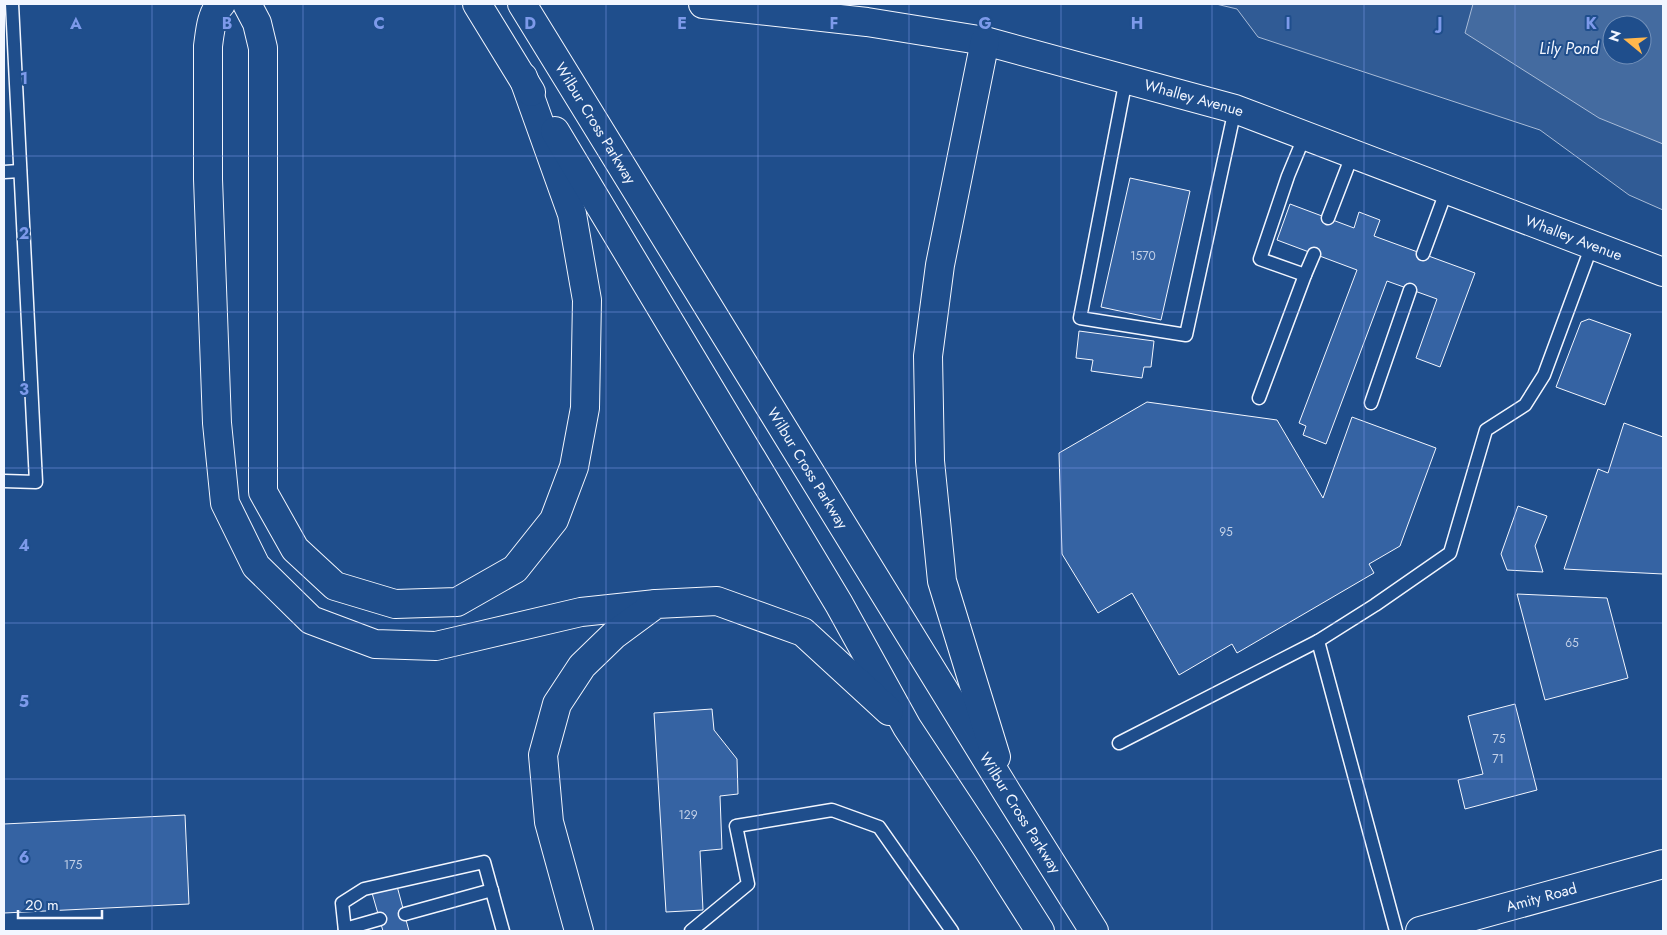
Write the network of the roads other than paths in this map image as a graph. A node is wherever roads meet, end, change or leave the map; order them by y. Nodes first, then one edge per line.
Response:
1 (12, 4) edge
2 (221, 4) edge
3 (247, 4) edge
4 (477, 4) edge
5 (522, 4) edge
6 (703, 4) edge
7 (846, 11) edge
8 (985, 41) junction
9 (523, 77) junction
10 (1126, 79) junction
11 (1235, 109) junction
12 (1305, 135) junction
13 (1353, 153) junction
14 (20, 171) junction
15 (4, 172) edge
16 (1447, 189) junction
17 (1328, 218) dead end
18 (1592, 245) junction
19 (1314, 254) dead end
20 (1423, 254) dead end
21 (1663, 272) edge
22 (1305, 276) junction
23 (1410, 290) dead end
24 (1258, 398) dead end
25 (1371, 403) dead end
26 (4, 481) edge
27 (656, 604) junction
28 (1318, 641) junction
29 (907, 727) junction
30 (1119, 743) dead end
31 (1008, 794) junction
32 (1663, 864) edge
33 (492, 890) junction
34 (405, 914) dead end
35 (380, 919) dead end
36 (1452, 927) edge
37 (345, 930) edge
38 (503, 931) edge
39 (579, 931) edge
40 (691, 931) edge
41 (952, 931) edge
42 (1040, 931) edge
43 (1094, 931) edge
44 (1396, 931) edge
45 (1420, 931) edge

1 - 14 lane
2 - 27 main road
3 - 9 main road
4 - 9 main road
5 - 31 main road, Wilbur Cross Parkway
6 - 7 main road, Whalley Avenue
7 - 8 main road, Whalley Avenue
8 - 10 main road, Whalley Avenue
8 - 31 main road
9 - 29 main road
10 - 11 main road, Whalley Avenue
10 - 11 lane
11 - 12 main road, Whalley Avenue
12 - 13 main road, Whalley Avenue
12 - 22 lane
13 - 16 main road, Whalley Avenue
13 - 17 lane
14 - 15 lane
14 - 26 lane
16 - 18 main road, Whalley Avenue
16 - 20 lane
18 - 21 main road, Whalley Avenue
18 - 28 lane
19 - 22 lane
22 - 24 lane
23 - 25 lane
27 - 29 main road
27 - 39 main road
28 - 30 lane
28 - 44 lane
29 - 42 main road
31 - 43 main road, Wilbur Cross Parkway
32 - 36 main road, Amity Road
33 - 34 lane
33 - 37 lane
33 - 38 lane
35 - 37 lane
36 - 45 main road, Amity Road
40 - 41 lane

